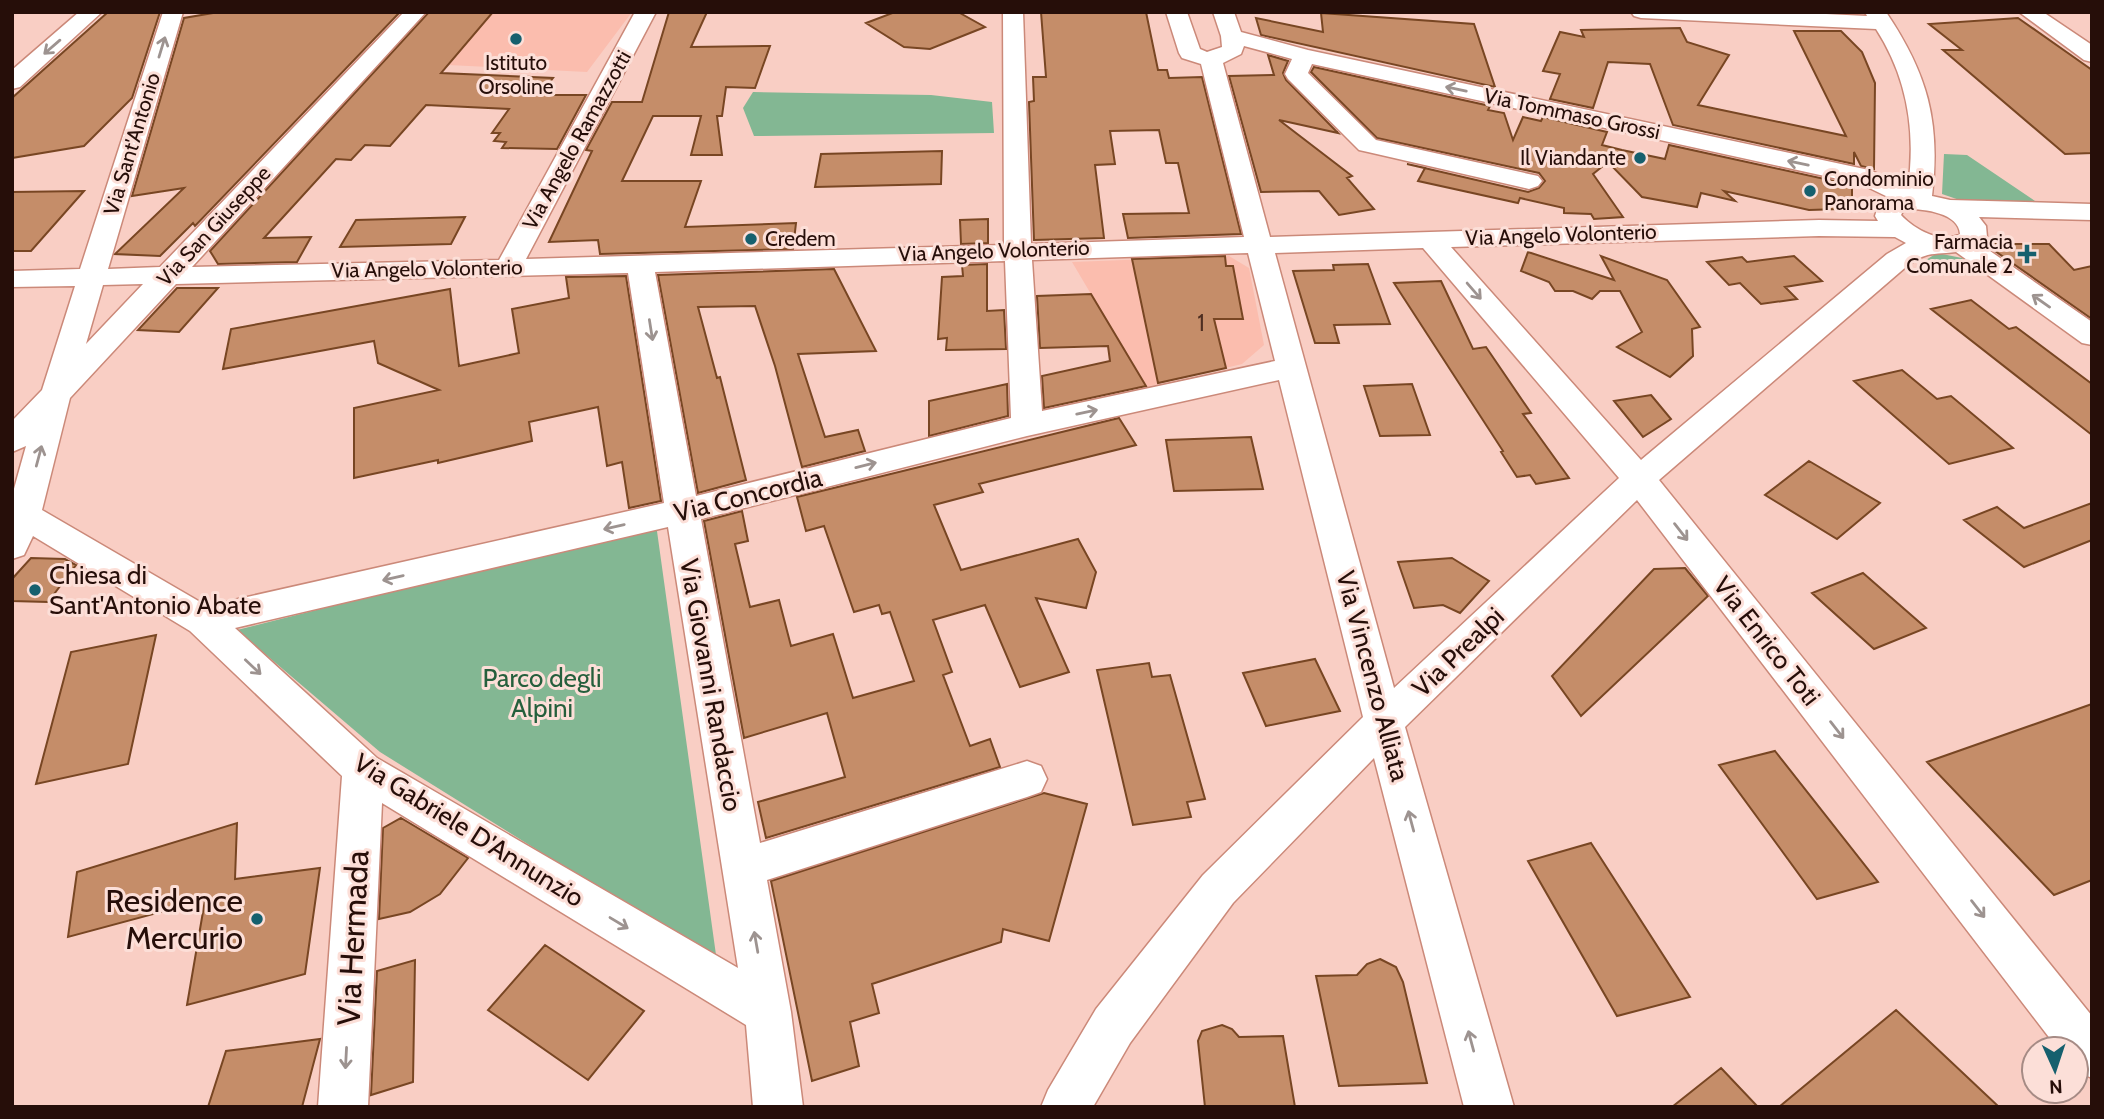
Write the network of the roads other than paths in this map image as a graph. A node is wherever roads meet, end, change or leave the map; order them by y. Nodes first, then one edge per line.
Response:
1 (92, 12) edge
2 (173, 12) edge
3 (416, 12) edge
4 (646, 12) edge
5 (1013, 12) edge
6 (1175, 12) edge
7 (1223, 12) edge
8 (1641, 12) edge
9 (2029, 12) edge
10 (1879, 18) edge
11 (1232, 36) junction
12 (2092, 55) edge
13 (1305, 56) junction
14 (1211, 60) junction
15 (12, 82) edge
16 (1529, 181) dead end
17 (1948, 208) junction
18 (2092, 212) edge
19 (1908, 225) junction
20 (2092, 229) edge
21 (1968, 238) junction
22 (1429, 239) junction
23 (1261, 245) junction
24 (1018, 250) junction
25 (640, 263) junction
26 (508, 268) junction
27 (168, 274) junction
28 (92, 276) junction
29 (12, 279) edge
30 (2092, 336) edge
31 (1293, 367) junction
32 (55, 397) junction
33 (1027, 425) junction
34 (12, 440) edge
35 (1639, 479) junction
36 (681, 512) junction
37 (16, 525) edge
38 (203, 621) junction
39 (1384, 722) junction
40 (363, 770) junction
41 (1027, 779) dead end
42 (743, 869) junction
43 (768, 1012) junction
44 (2092, 1054) edge
45 (343, 1107) edge
46 (778, 1107) edge
47 (1065, 1107) edge
48 (1489, 1107) edge

1 -> 15 street
28 -> 2 street, Via Sant'Antonio
3 - 27 street, Via San Giuseppe
4 - 26 street, Via Angelo Ramazzotti
5 - 24 street
6 - 14 street
7 - 11 street
8 - 10 street
9 - 12 street
10 - 19 street
11 - 13 street, Via Tommaso Grossi
11 - 14 street
13 - 16 street
19 -> 13 street, Via Tommaso Grossi
14 - 23 street, Via Vincenzo Alliata
17 - 18 street
17 - 19 street
17 - 21 street
19 - 21 street
19 - 22 street, Via Angelo Volonterio
19 - 35 street, Via Prealpi
20 - 21 street
30 -> 21 street
22 - 23 street, Via Angelo Volonterio
22 -> 35 street, Via Enrico Toti
23 - 24 street, Via Angelo Volonterio
23 - 31 street, Via Vincenzo Alliata
24 - 25 street, Via Angelo Volonterio
24 - 33 street
25 - 26 street, Via Angelo Volonterio
25 -> 36 street, Via Giovanni Randaccio
26 - 27 street, Via Angelo Volonterio
27 - 28 street, Via Angelo Volonterio
27 - 32 street, Via San Giuseppe
28 - 29 street, Via Angelo Volonterio
28 - 32 street, Via Sant'Antonio
33 -> 31 street, Via Concordia
31 - 39 street, Via Vincenzo Alliata
32 - 34 street, Via San Giuseppe
37 -> 32 street, Via Sant'Antonio
36 -> 33 street, Via Concordia
35 - 39 street, Via Prealpi
35 -> 44 street, Via Enrico Toti
36 -> 38 street, Via Concordia
36 - 42 street, Via Giovanni Randaccio
37 - 38 street, Via Gabriele D'Annunzio
38 -> 40 street, Via Gabriele D'Annunzio
39 - 47 street, Via Prealpi
48 -> 39 street, Via Vincenzo Alliata
40 -> 43 street, Via Gabriele D'Annunzio
40 -> 45 street, Via Hermada
41 - 42 street
43 -> 42 street, Via Giovanni Randaccio
43 - 46 street, Via Giovanni Randaccio

